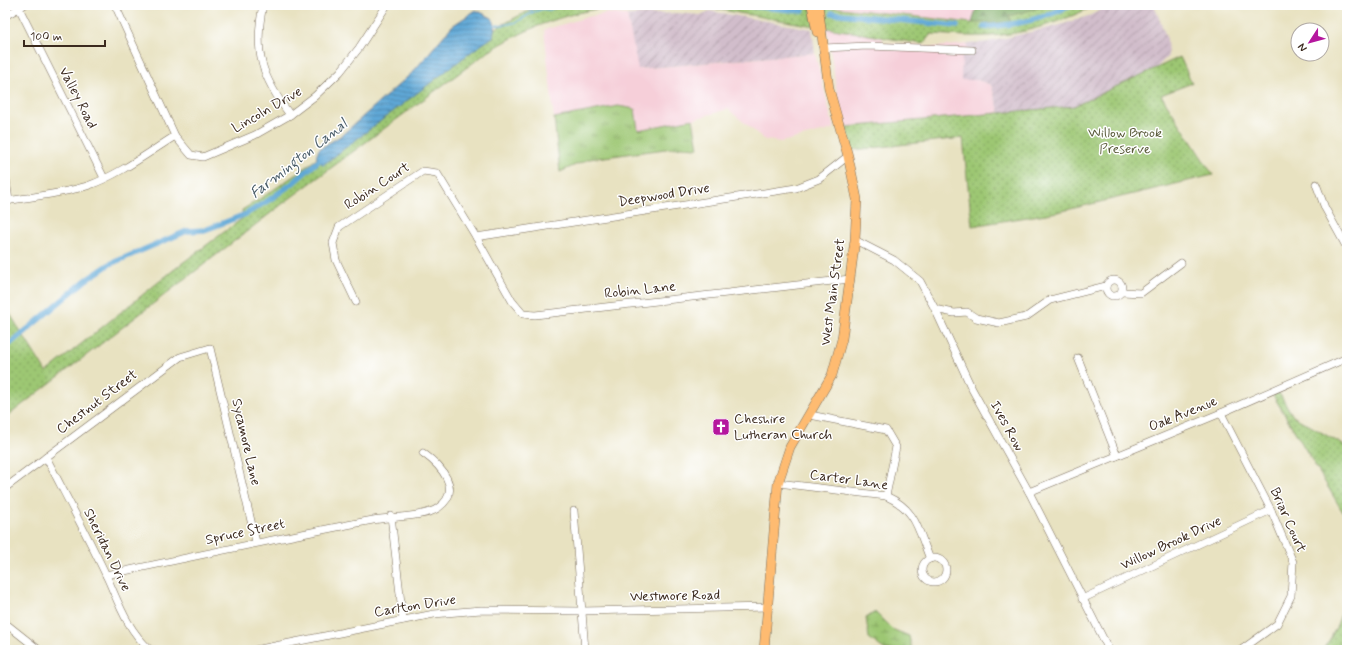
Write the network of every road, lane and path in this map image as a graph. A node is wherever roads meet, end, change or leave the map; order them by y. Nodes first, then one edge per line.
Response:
1 (115, 5) edge
2 (263, 5) edge
3 (387, 5) edge
4 (812, 5) edge
5 (818, 5) edge
6 (22, 7) edge
7 (5, 16) edge
8 (823, 48) junction
9 (972, 50) dead end
10 (290, 115) junction
11 (175, 136) junction
12 (848, 156) junction
13 (5, 172) edge
14 (104, 178) junction
15 (1316, 184) dead end
16 (7, 201) edge
17 (476, 237) junction
18 (855, 240) junction
19 (1347, 248) edge
20 (1181, 263) dead end
21 (850, 279) junction
22 (1106, 286) junction
23 (1122, 292) junction
24 (356, 302) dead end
25 (936, 309) junction
26 (210, 348) joint
27 (1078, 358) dead end
28 (1347, 358) edge
29 (1221, 413) junction
30 (810, 415) junction
31 (423, 453) dead end
32 (1117, 456) junction
33 (46, 457) junction
34 (778, 483) junction
35 (5, 488) edge
36 (1028, 492) junction
37 (886, 496) junction
38 (1271, 510) junction
39 (574, 511) dead end
40 (391, 516) junction
41 (256, 542) junction
42 (930, 559) dead end
43 (106, 575) junction
44 (1082, 599) junction
45 (768, 607) junction
46 (582, 611) junction
47 (403, 620) junction
48 (5, 623) edge
49 (39, 650) edge
50 (150, 650) edge
51 (255, 650) edge
52 (585, 650) edge
53 (764, 650) edge
54 (1109, 650) edge
55 (1241, 650) edge

1 - 11 street, Lincoln Drive
2 - 10 street
3 - 10 street, Lincoln Drive
4 - 8 main road, West Main Street
5 - 8 main road, West Main Street
6 - 7 street
6 - 14 street, Valley Road
8 - 9 street
8 - 12 main road, West Main Street
10 - 11 street, Lincoln Drive
11 - 14 street
12 - 17 street, Deepwood Drive
12 - 18 main road, West Main Street
13 - 16 street
14 - 16 street
15 - 19 street
17 - 21 street, Robin Lane
17 - 24 street, Robin Court
18 - 21 main road, West Main Street
18 - 25 street, Ives Row
20 - 23 street
21 - 30 main road, West Main Street
22 - 23 street
22 - 23 street
22 - 25 street
25 - 36 street, Ives Row
26 - 33 street, Chestnut Street
26 - 41 street, Sycamore Lane
27 - 32 street
28 - 29 street, Oak Avenue
29 - 32 street, Oak Avenue
29 - 38 street, Briar Court
30 - 34 main road, West Main Street
30 - 37 street
31 - 40 street, Spruce Street
32 - 36 street, Oak Avenue
33 - 35 street, Chestnut Street
33 - 43 street, Sheridan Drive
34 - 37 street, Carter Lane
34 - 45 main road, West Main Street
36 - 44 street, Ives Row
37 - 42 street, Carter Lane
38 - 44 street, Willow Brook Drive
38 - 55 street, Briar Court
39 - 46 street
40 - 41 street, Spruce Street
40 - 47 street
41 - 43 street, Spruce Street
43 - 50 street, Sheridan Drive
44 - 54 street, Ives Row
45 - 46 street, Westmore Road
45 - 53 main road, West Main Street
46 - 47 street, Carlton Drive
46 - 52 street
47 - 51 street, Carlton Drive
48 - 49 street

